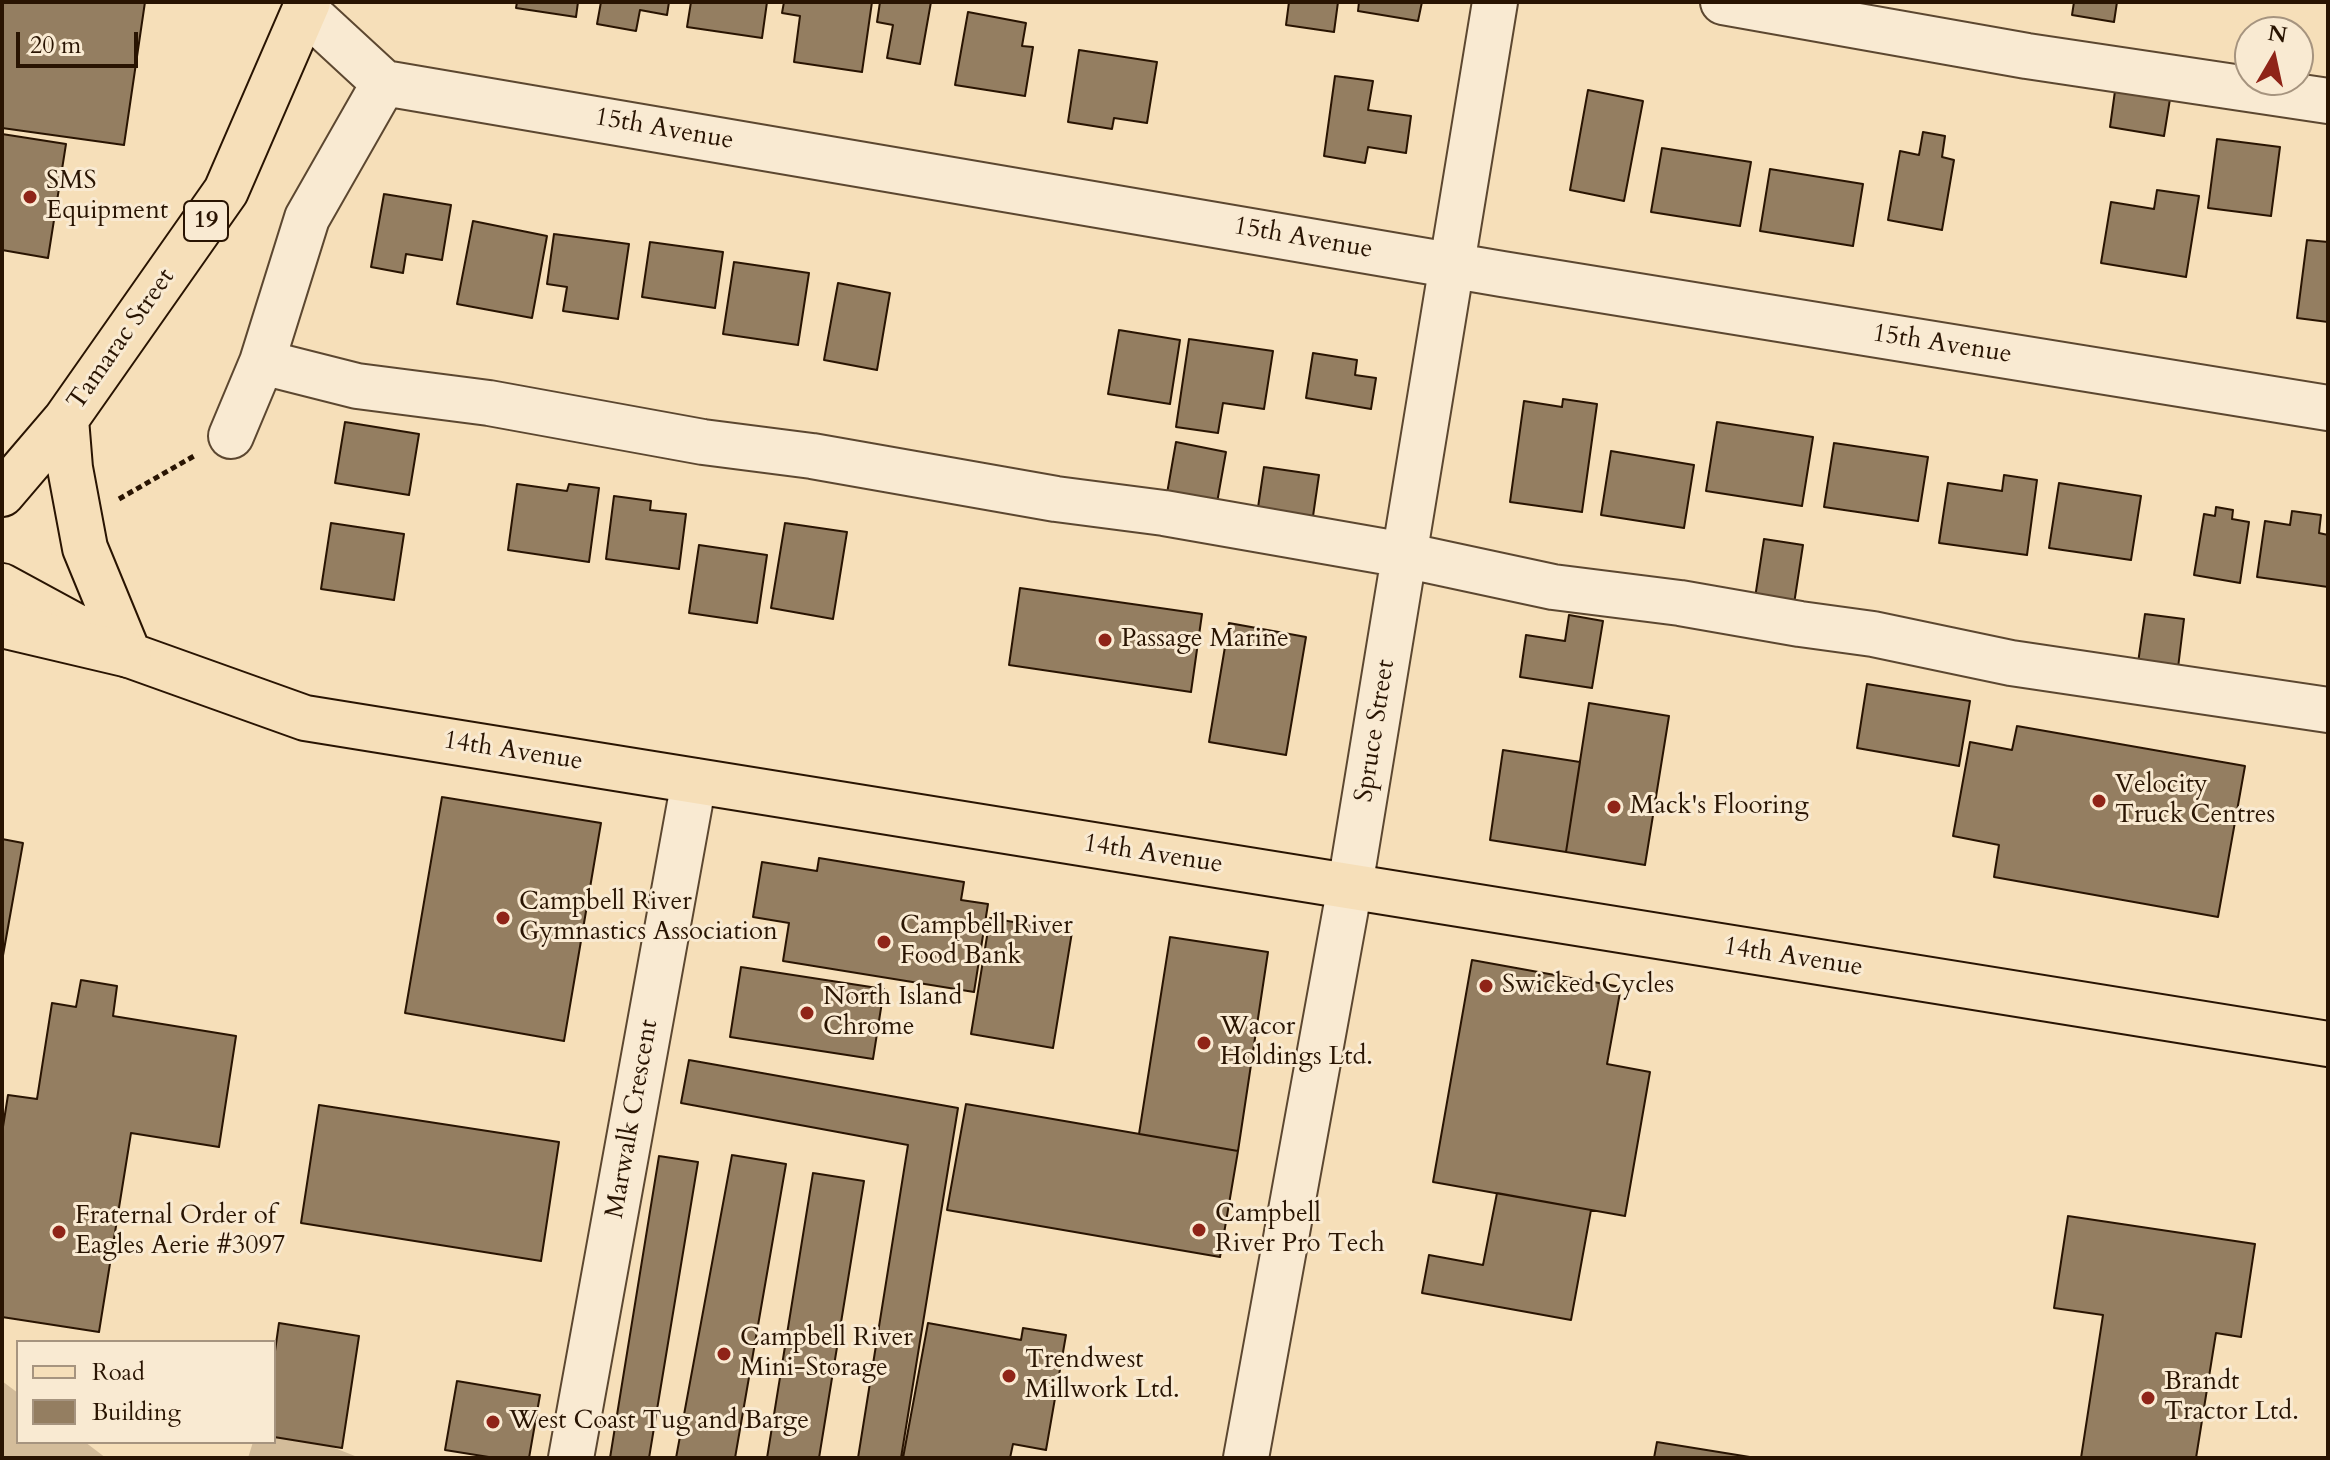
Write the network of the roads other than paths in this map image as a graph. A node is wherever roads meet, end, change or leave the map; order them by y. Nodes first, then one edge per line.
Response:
1 (1495, 2) edge
2 (1723, 2) edge
3 (306, 6) edge
4 (384, 83) junction
5 (2328, 101) edge
6 (1451, 265) junction
7 (262, 362) junction
8 (2328, 408) edge
9 (66, 419) junction
10 (231, 436) road end
11 (2, 494) edge
12 (1404, 555) junction
13 (2, 586) edge
14 (2, 625) edge
15 (129, 655) junction
16 (2328, 710) edge
17 (694, 781) junction
18 (1350, 886) junction
19 (2328, 1044) edge
20 (571, 1458) edge
21 (1246, 1458) edge

1 - 6 street, Spruce Street
2 - 5 street
3 - 4 street
3 - 9 main road, Tamarac Street / 19
4 - 6 street, 15th Avenue
4 - 7 street
6 - 8 street, 15th Avenue
6 - 12 street, Spruce Street
7 - 10 street
7 - 12 street
9 - 11 main road, Tamarac Street / 19
9 - 15 main road
12 - 16 street
12 - 18 street, Spruce Street
13 - 15 main road, 14th Avenue
14 - 15 main road
15 - 17 main road, 14th Avenue
17 - 18 main road, 14th Avenue
17 - 20 street, Marwalk Crescent
18 - 19 main road, 14th Avenue
18 - 21 street, Spruce Street

